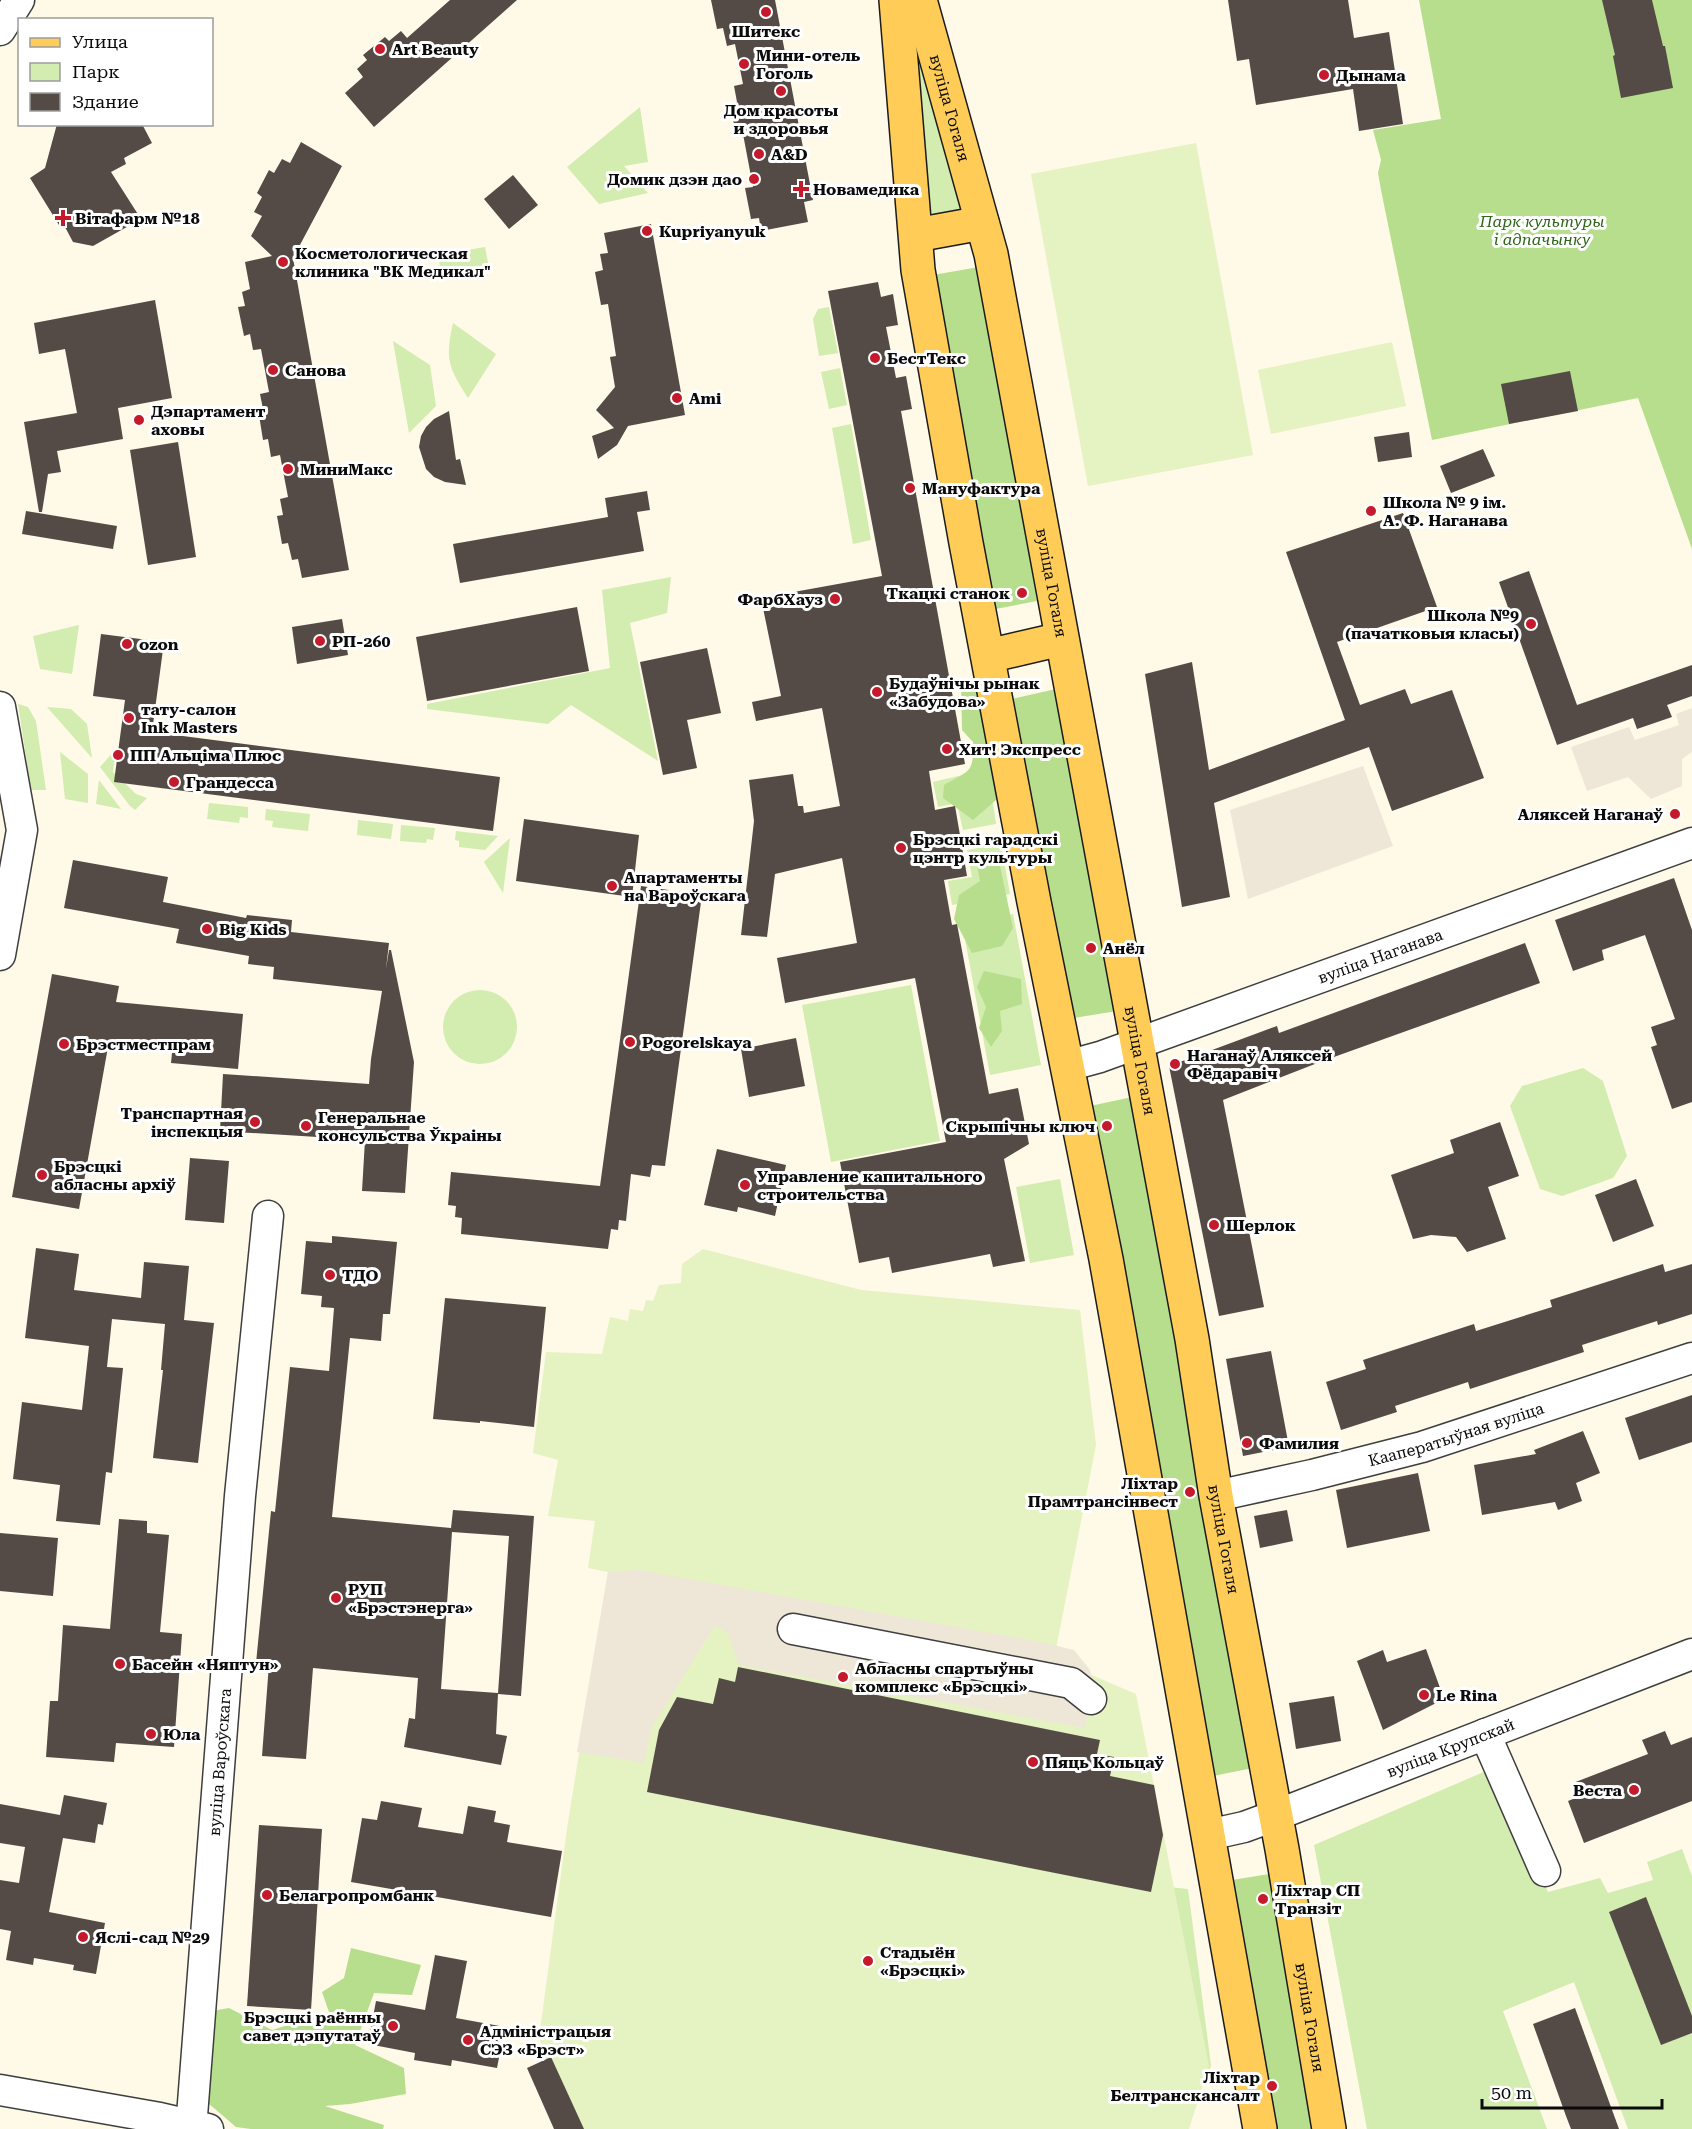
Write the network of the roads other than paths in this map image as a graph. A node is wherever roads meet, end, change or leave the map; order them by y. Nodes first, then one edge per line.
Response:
1 (20, 0) edge
2 (896, 0) edge
3 (920, 0) edge
4 (0, 30) edge
5 (982, 224) junction
6 (916, 235) junction
7 (1061, 639) junction
8 (987, 656) junction
9 (0, 707) edge
10 (5, 766) edge
11 (1692, 843) edge
12 (0, 955) edge
13 (1136, 1043) junction
14 (1067, 1066) junction
15 (268, 1216) dead end
16 (1692, 1358) edge
17 (1216, 1496) junction
18 (793, 1629) dead end
19 (1692, 1653) edge
20 (1091, 1699) dead end
21 (1485, 1734) junction
22 (1274, 1816) junction
23 (1208, 1835) junction
24 (1545, 1871) dead end
25 (0, 2090) edge
26 (197, 2128) edge
27 (1260, 2129) edge
28 (1329, 2129) edge

1 - 4 street
2 - 6 main road
3 - 5 main road, вуліца Гогаля
5 - 6 main road
5 - 7 main road, вуліца Гогаля
6 - 8 main road
7 - 8 main road
7 - 13 main road, вуліца Гогаля
8 - 14 main road
9 - 10 street
10 - 12 street
11 - 13 street, вуліца Наганава
13 - 14 street, вуліца Наганава
13 - 17 main road, вуліца Гогаля
14 - 23 main road
15 - 26 street, вуліца Вароўскага
16 - 17 street, Кааператыўная вуліца
17 - 22 main road, вуліца Гогаля
18 - 20 street
19 - 21 street, вуліца Крупскай
21 - 22 street, вуліца Крупскай
21 - 24 street
22 - 23 street, вуліца Крупскай
22 - 28 main road, вуліца Гогаля
23 - 27 main road
25 - 26 street

